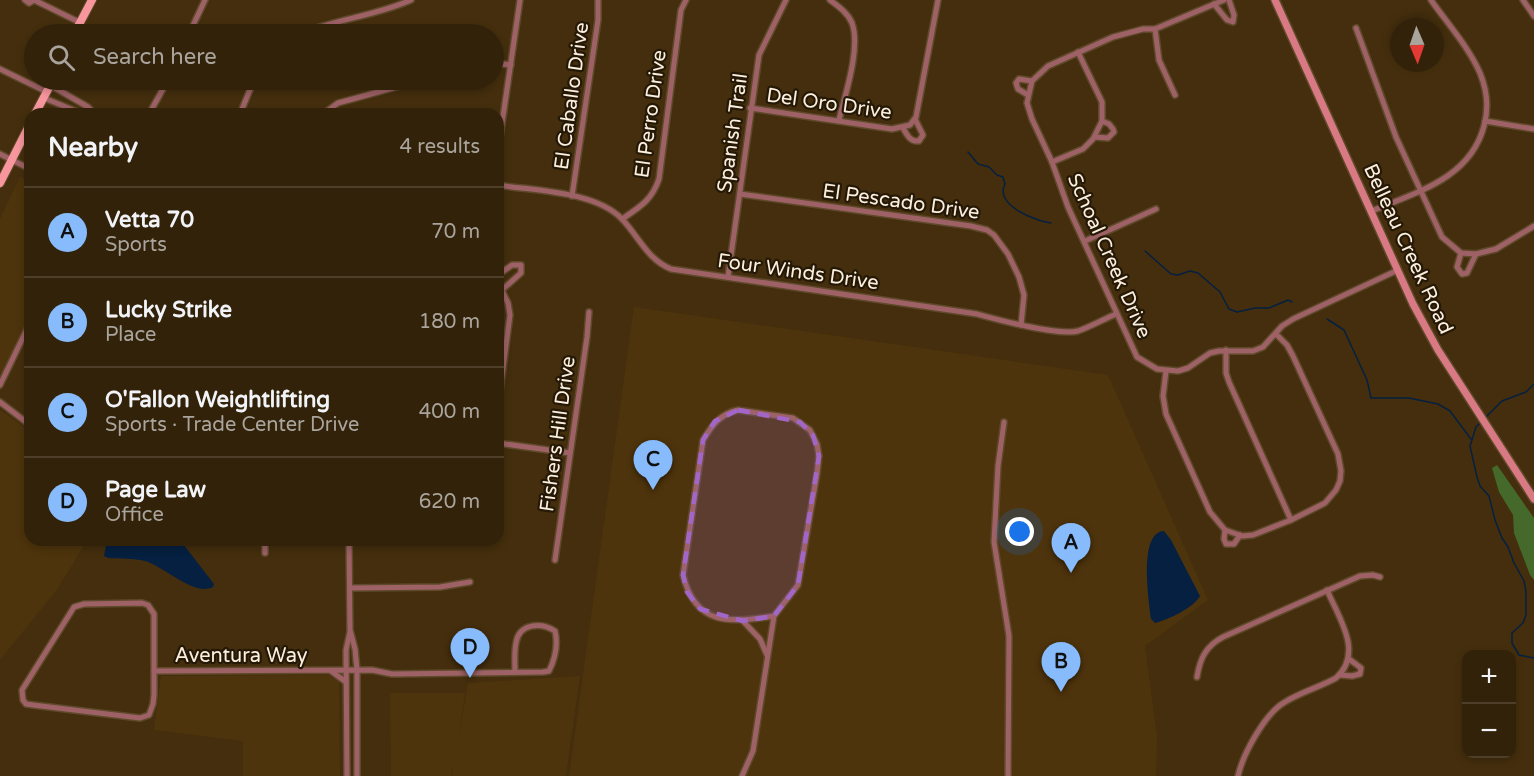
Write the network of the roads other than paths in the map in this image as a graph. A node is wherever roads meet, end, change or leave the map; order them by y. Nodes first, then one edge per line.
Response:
1 (24, 0) edge
2 (34, 0) edge
3 (92, 0) edge
4 (206, 0) edge
5 (411, 0) edge
6 (520, 0) edge
7 (598, 0) edge
8 (686, 0) edge
9 (786, 0) edge
10 (830, 0) edge
11 (938, 0) edge
12 (1224, 0) edge
13 (1229, 0) edge
14 (1275, 0) edge
15 (1431, 0) edge
16 (1523, 0) edge
17 (1214, 4) junction
18 (1534, 15) edge
19 (81, 23) joint
20 (194, 24) edge
21 (330, 24) edge
22 (1356, 28) dead end
23 (1155, 29) junction
24 (1078, 52) junction
25 (504, 64) edge
26 (511, 65) junction
27 (0, 69) edge
28 (24, 79) edge
29 (1032, 81) junction
30 (47, 90) edge
31 (49, 90) edge
32 (50, 90) edge
33 (162, 90) edge
34 (250, 90) edge
35 (385, 90) edge
36 (1029, 95) junction
37 (1175, 95) dead end
38 (38, 108) edge
39 (75, 108) edge
40 (89, 108) edge
41 (152, 108) edge
42 (242, 108) edge
43 (331, 108) edge
44 (750, 108) junction
45 (504, 111) edge
46 (915, 119) junction
47 (839, 120) junction
48 (1102, 121) junction
49 (1485, 121) junction
50 (903, 128) junction
51 (1534, 129) edge
52 (24, 135) edge
53 (1095, 136) junction
54 (0, 154) edge
55 (11, 159) junction
56 (1052, 162) junction
57 (24, 166) edge
58 (0, 183) edge
59 (504, 186) edge
60 (1420, 190) junction
61 (740, 194) junction
62 (573, 196) junction
63 (1156, 209) dead end
64 (1372, 211) junction
65 (622, 219) junction
66 (1534, 226) edge
67 (1084, 241) junction
68 (1461, 253) junction
69 (1476, 254) junction
70 (1398, 270) junction
71 (504, 271) edge
72 (728, 277) junction
73 (504, 288) edge
74 (504, 296) edge
75 (589, 312) dead end
76 (1116, 314) junction
77 (1021, 325) junction
78 (1276, 334) junction
79 (24, 336) edge
80 (1226, 350) junction
81 (504, 360) edge
82 (1166, 371) junction
83 (0, 386) edge
84 (0, 402) edge
85 (24, 420) edge
86 (1004, 422) dead end
87 (504, 443) edge
88 (570, 453) junction
89 (1534, 499) edge
90 (1291, 520) junction
91 (1225, 530) junction
92 (1240, 535) junction
93 (265, 546) edge
94 (349, 546) edge
95 (265, 553) dead end
96 (555, 560) dead end
97 (1380, 577) dead end
98 (470, 582) dead end
99 (350, 588) junction
100 (1327, 590) junction
101 (774, 616) junction
102 (743, 621) junction
103 (351, 630) junction
104 (767, 656) junction
105 (1349, 659) junction
106 (329, 670) junction
107 (346, 670) junction
108 (357, 670) junction
109 (154, 671) junction
110 (515, 672) junction
111 (1340, 675) junction
112 (1197, 677) dead end
113 (346, 682) junction
114 (347, 776) edge
115 (357, 776) edge
116 (742, 776) edge
117 (1008, 776) edge
118 (1238, 776) edge

1 - 2 street
2 - 19 street
3 - 19 main road
4 - 20 street
5 - 21 street
6 - 26 street
7 - 62 street, El Caballo Drive
8 - 65 street, El Perro Drive
9 - 44 street, Spanish Trail
10 - 47 street
11 - 46 street, Del Oro Drive
12 - 17 street, Schoal Creek Drive
13 - 17 street
14 - 64 main road, Belleau Creek Road
15 - 49 street
16 - 18 street
17 - 23 street, Schoal Creek Drive
22 - 60 street
23 - 24 street, Schoal Creek Drive
23 - 37 street
24 - 29 street, Schoal Creek Drive
24 - 48 street
25 - 26 street
26 - 45 street
27 - 28 street
29 - 36 street, Schoal Creek Drive
29 - 36 street, Schoal Creek Drive
30 - 38 main road
31 - 39 street
32 - 40 street
33 - 41 street
34 - 42 street
35 - 43 street
36 - 56 street, Schoal Creek Drive
44 - 47 street, Del Oro Drive
44 - 61 street, Spanish Trail
46 - 50 street, Del Oro Drive
46 - 50 street, Del Oro Drive
47 - 50 street, Del Oro Drive
48 - 53 street
48 - 53 street
49 - 51 street
49 - 60 street
52 - 55 main road
53 - 56 street
54 - 55 street
55 - 57 street
55 - 58 main road
56 - 67 street, Schoal Creek Drive
59 - 62 street, Four Winds Drive
60 - 64 street
60 - 68 street
61 - 72 street, Spanish Trail
61 - 77 street, El Pescado Drive
62 - 65 street, Four Winds Drive
63 - 67 street
64 - 70 main road, Belleau Creek Road
65 - 72 street, Four Winds Drive
66 - 69 street
67 - 76 street, Schoal Creek Drive
68 - 69 street
68 - 69 street
70 - 78 street
70 - 89 main road, Belleau Creek Road
71 - 73 street
72 - 77 street, Four Winds Drive
74 - 81 street
75 - 88 street, Fishers Hill Drive
76 - 77 street, Four Winds Drive
76 - 82 street, Schoal Creek Drive
78 - 80 street
78 - 90 street
79 - 83 street
80 - 82 street
80 - 90 street
82 - 91 street
84 - 85 street
86 - 117 street
87 - 88 street
88 - 96 street, Fishers Hill Drive
90 - 92 street
91 - 92 street
91 - 92 street
93 - 95 street
94 - 99 street
97 - 100 street
98 - 99 street
99 - 103 street
100 - 105 street
100 - 112 street
101 - 102 street
101 - 102 street
101 - 104 street
102 - 104 street
103 - 107 street
103 - 108 street
104 - 116 street
105 - 111 street
105 - 111 street
106 - 107 street, Aventura Way
106 - 109 street, Aventura Way
106 - 113 street, Aventura Way
107 - 108 street, Aventura Way
107 - 113 street
108 - 110 street, Aventura Way
108 - 115 street
109 - 109 street, Aventura Way
110 - 110 street
111 - 118 street
113 - 114 street

